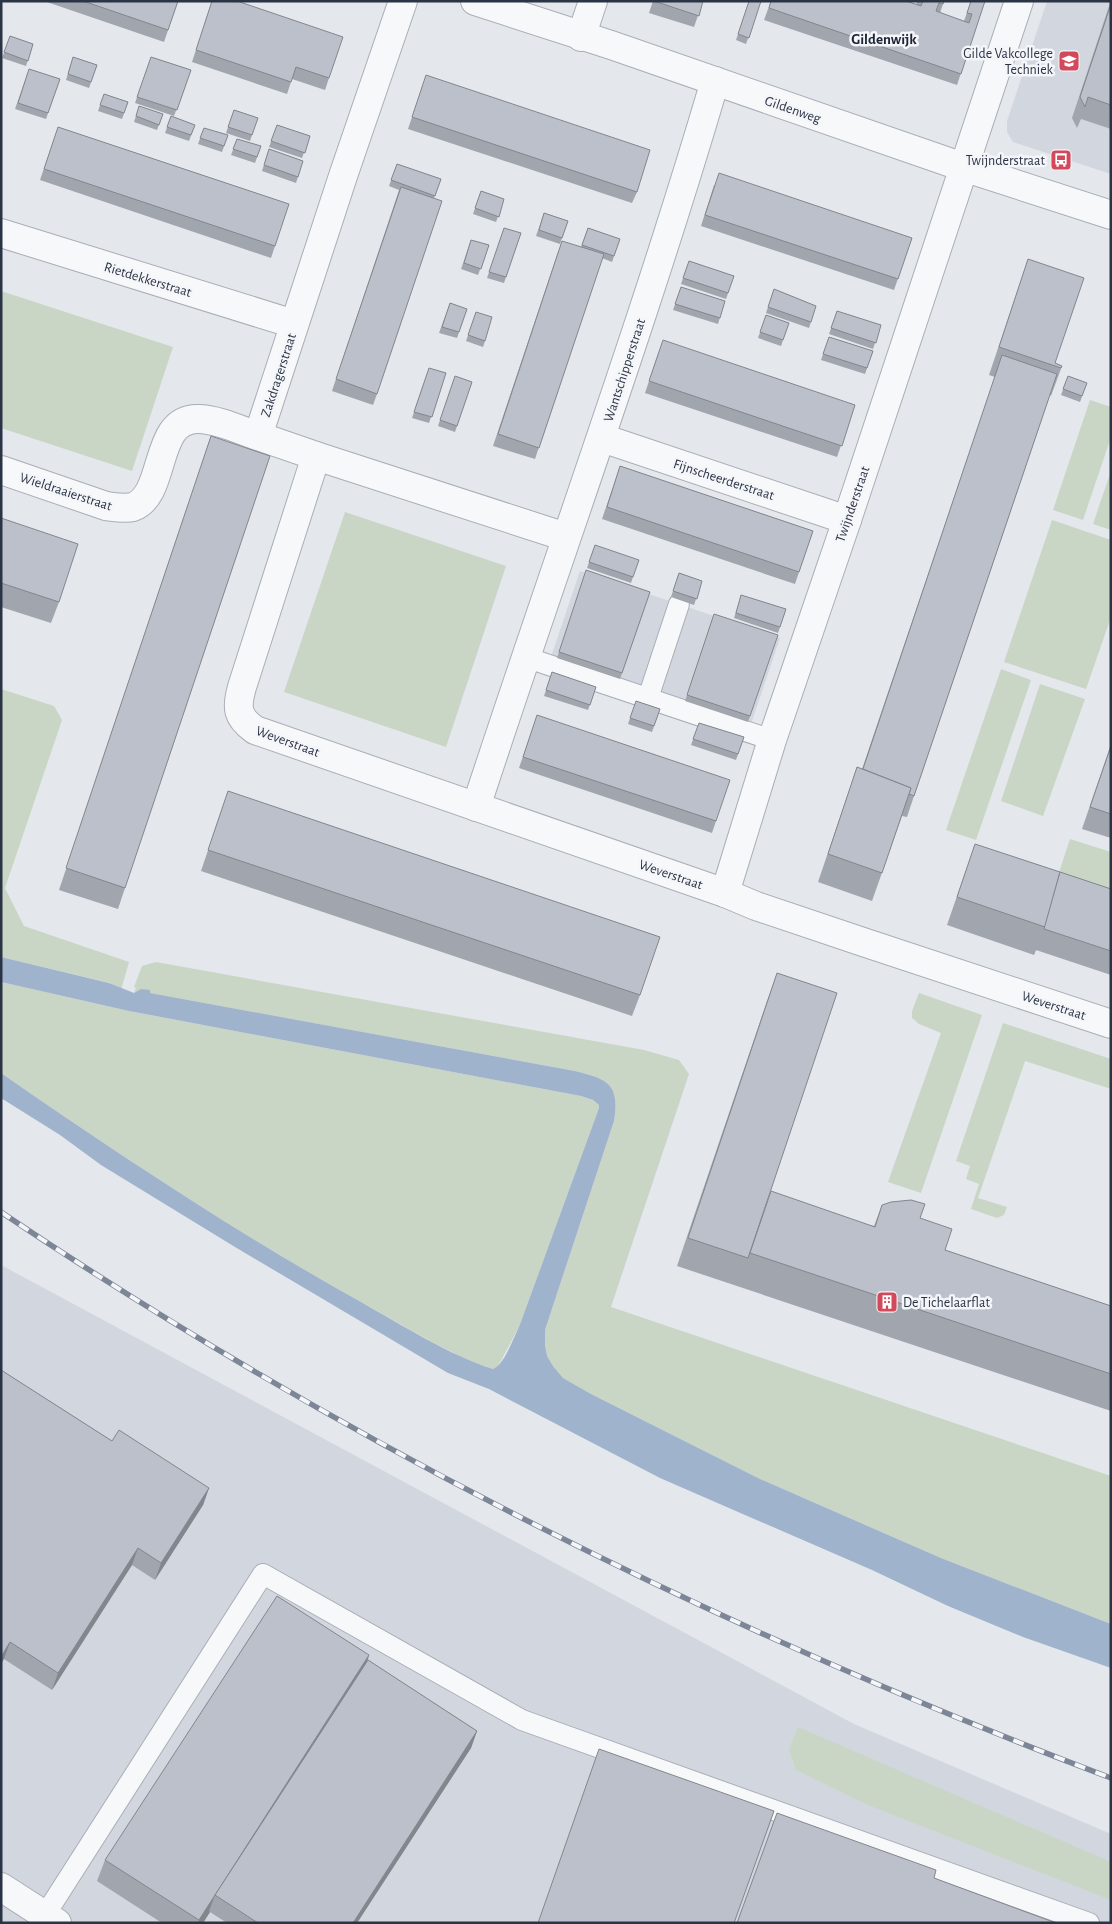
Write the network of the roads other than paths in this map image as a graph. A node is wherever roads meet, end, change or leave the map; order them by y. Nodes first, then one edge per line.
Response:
1 (403, 1) edge
2 (475, 1) edge
3 (593, 1) edge
4 (1018, 2) edge
5 (581, 37) junction
6 (715, 81) junction
7 (963, 167) junction
8 (1111, 216) edge
9 (1, 233) edge
10 (294, 324) junction
11 (258, 436) junction
12 (602, 438) junction
13 (316, 456) junction
14 (1, 470) edge
15 (847, 520) junction
16 (566, 537) junction
17 (679, 604) edge
18 (525, 657) junction
19 (648, 698) junction
20 (772, 740) junction
21 (476, 807) junction
22 (725, 893) junction
23 (1111, 1024) edge
24 (1, 1887) edge
25 (51, 1919) edge
26 (1089, 1923) edge

1 - 10 street, Zakdragerstraat
2 - 5 street, Gildenweg
3 - 5 street
4 - 7 street, Twijnderstraat
5 - 6 street, Gildenweg
6 - 7 street, Gildenweg
6 - 12 street, Wantschipperstraat
7 - 8 street, Gildenweg
7 - 15 street, Twijnderstraat
9 - 10 street, Rietdekkerstraat
10 - 11 street, Zakdragerstraat
11 - 13 street
11 - 14 street, Wieldraaierstraat
12 - 15 street, Fijnscheerderstraat
12 - 16 street, Wantschipperstraat
13 - 16 street
13 - 21 street, Weverstraat
15 - 20 street, Twijnderstraat
16 - 18 street, Wantschipperstraat
17 - 19 lane
18 - 19 lane
18 - 21 street, Wantschipperstraat
19 - 20 lane
20 - 22 street, Twijnderstraat
21 - 22 street, Weverstraat
22 - 23 street, Weverstraat
24 - 25 street
25 - 26 lane

